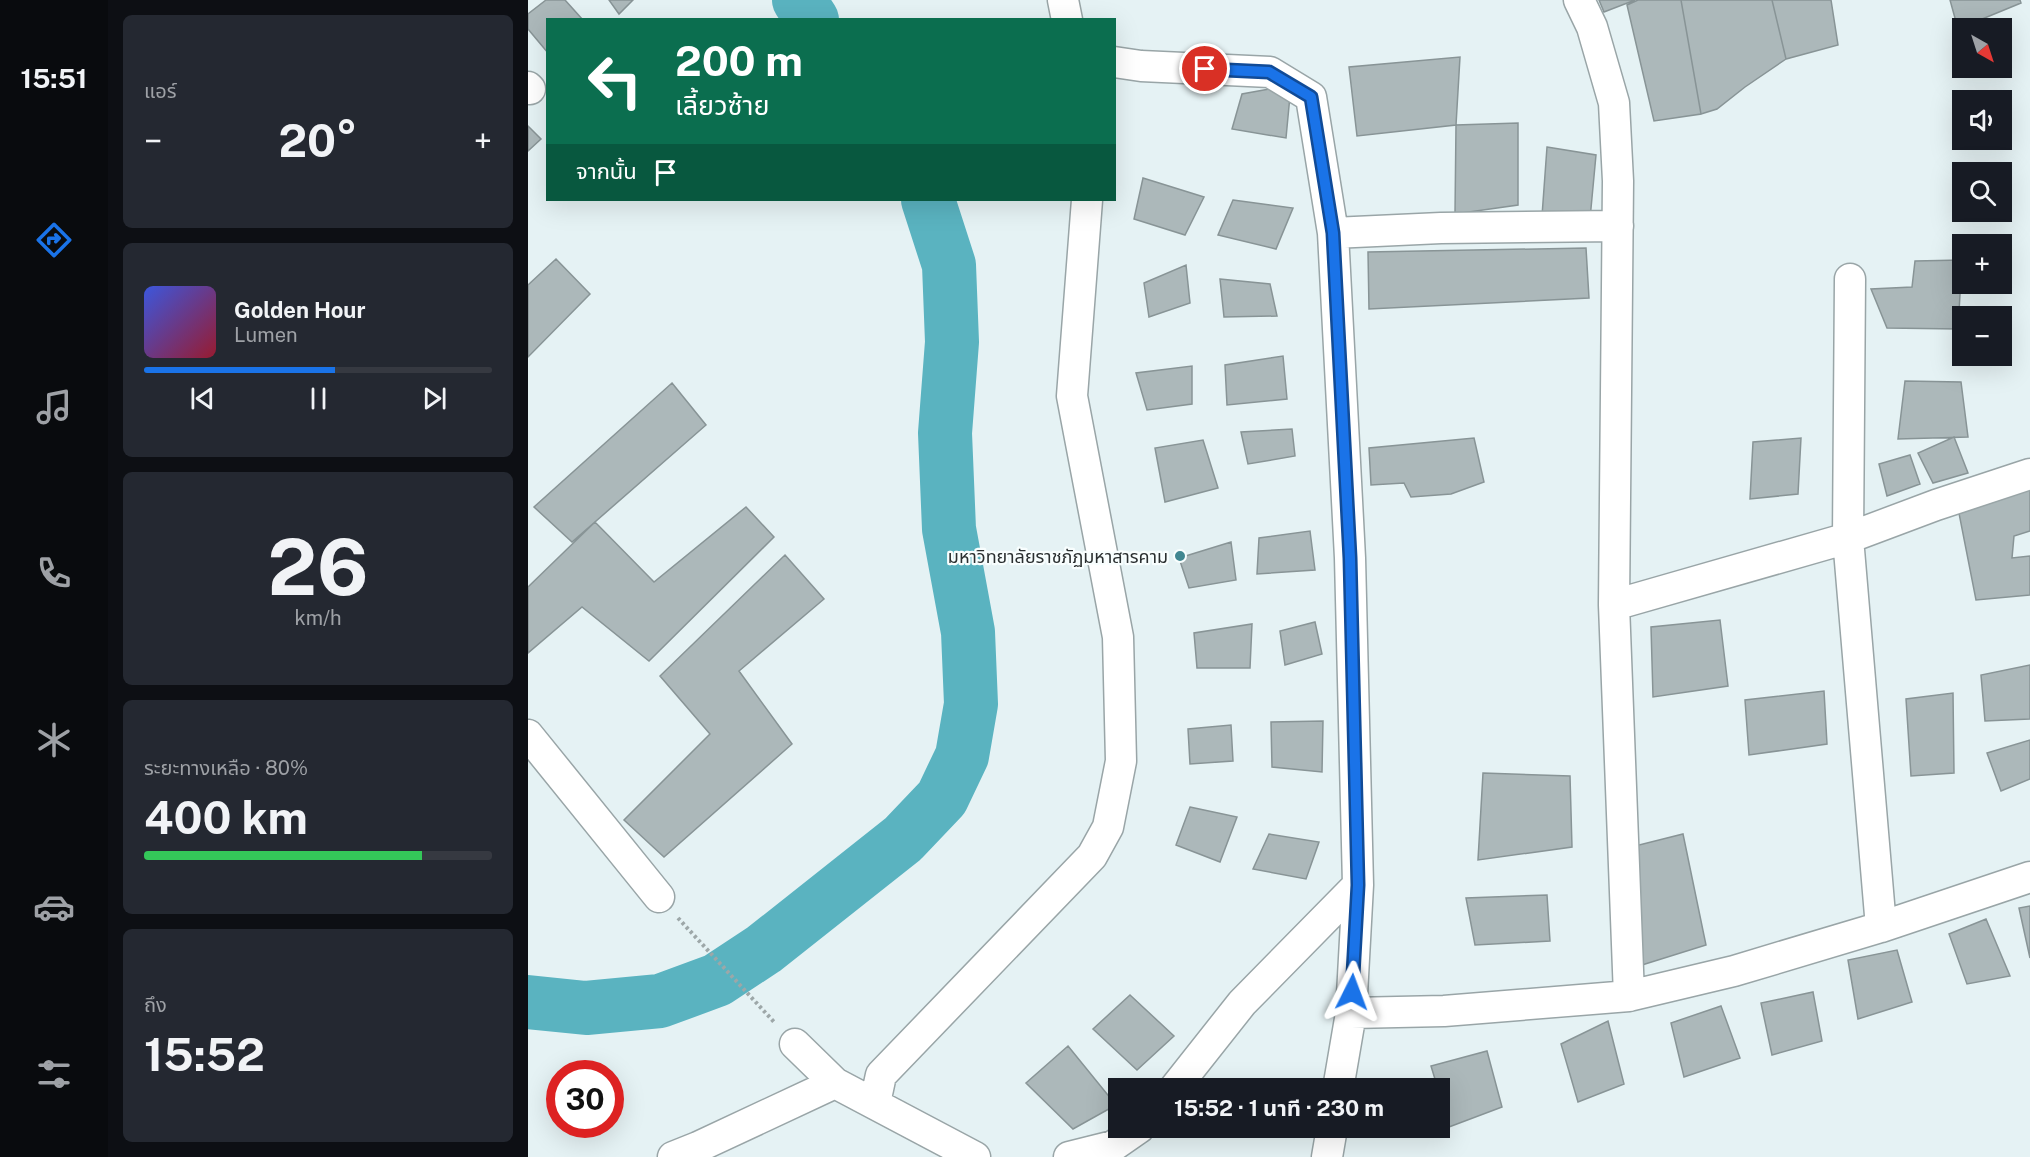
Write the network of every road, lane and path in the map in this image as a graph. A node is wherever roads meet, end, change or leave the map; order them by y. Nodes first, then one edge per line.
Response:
1 (1063, 0) edge
2 (1578, 0) edge
3 (1067, 18) edge
4 (1116, 62) edge
5 (1087, 201) edge
6 (1618, 226) junction
7 (1333, 233) junction
8 (1850, 279) dead end
9 (2030, 474) edge
10 (1848, 538) junction
11 (1614, 604) junction
12 (528, 735) edge
13 (2030, 877) edge
14 (1358, 885) junction
15 (659, 897) joint
16 (1881, 927) junction
17 (1629, 996) junction
18 (1351, 1013) junction
19 (795, 1044) joint
20 (1183, 1078) edge
21 (1340, 1078) edge
22 (835, 1083) junction
23 (875, 1103) junction
24 (1125, 1138) edge
25 (1330, 1138) edge
26 (673, 1157) edge
27 (975, 1157) edge
28 (1069, 1157) edge
29 (1327, 1157) edge

1 - 3 street
2 - 6 street
4 - 7 street
5 - 23 street
6 - 7 street
6 - 11 street
7 - 14 street
8 - 10 street
9 - 10 street
10 - 11 street
10 - 16 street
11 - 17 street
12 - 15 street
13 - 16 street
14 - 18 street
14 - 20 street
15 - 19 path
16 - 17 street
17 - 18 street
18 - 21 street
19 - 22 street
22 - 23 street
22 - 26 street
23 - 27 street
24 - 28 street
25 - 29 street

